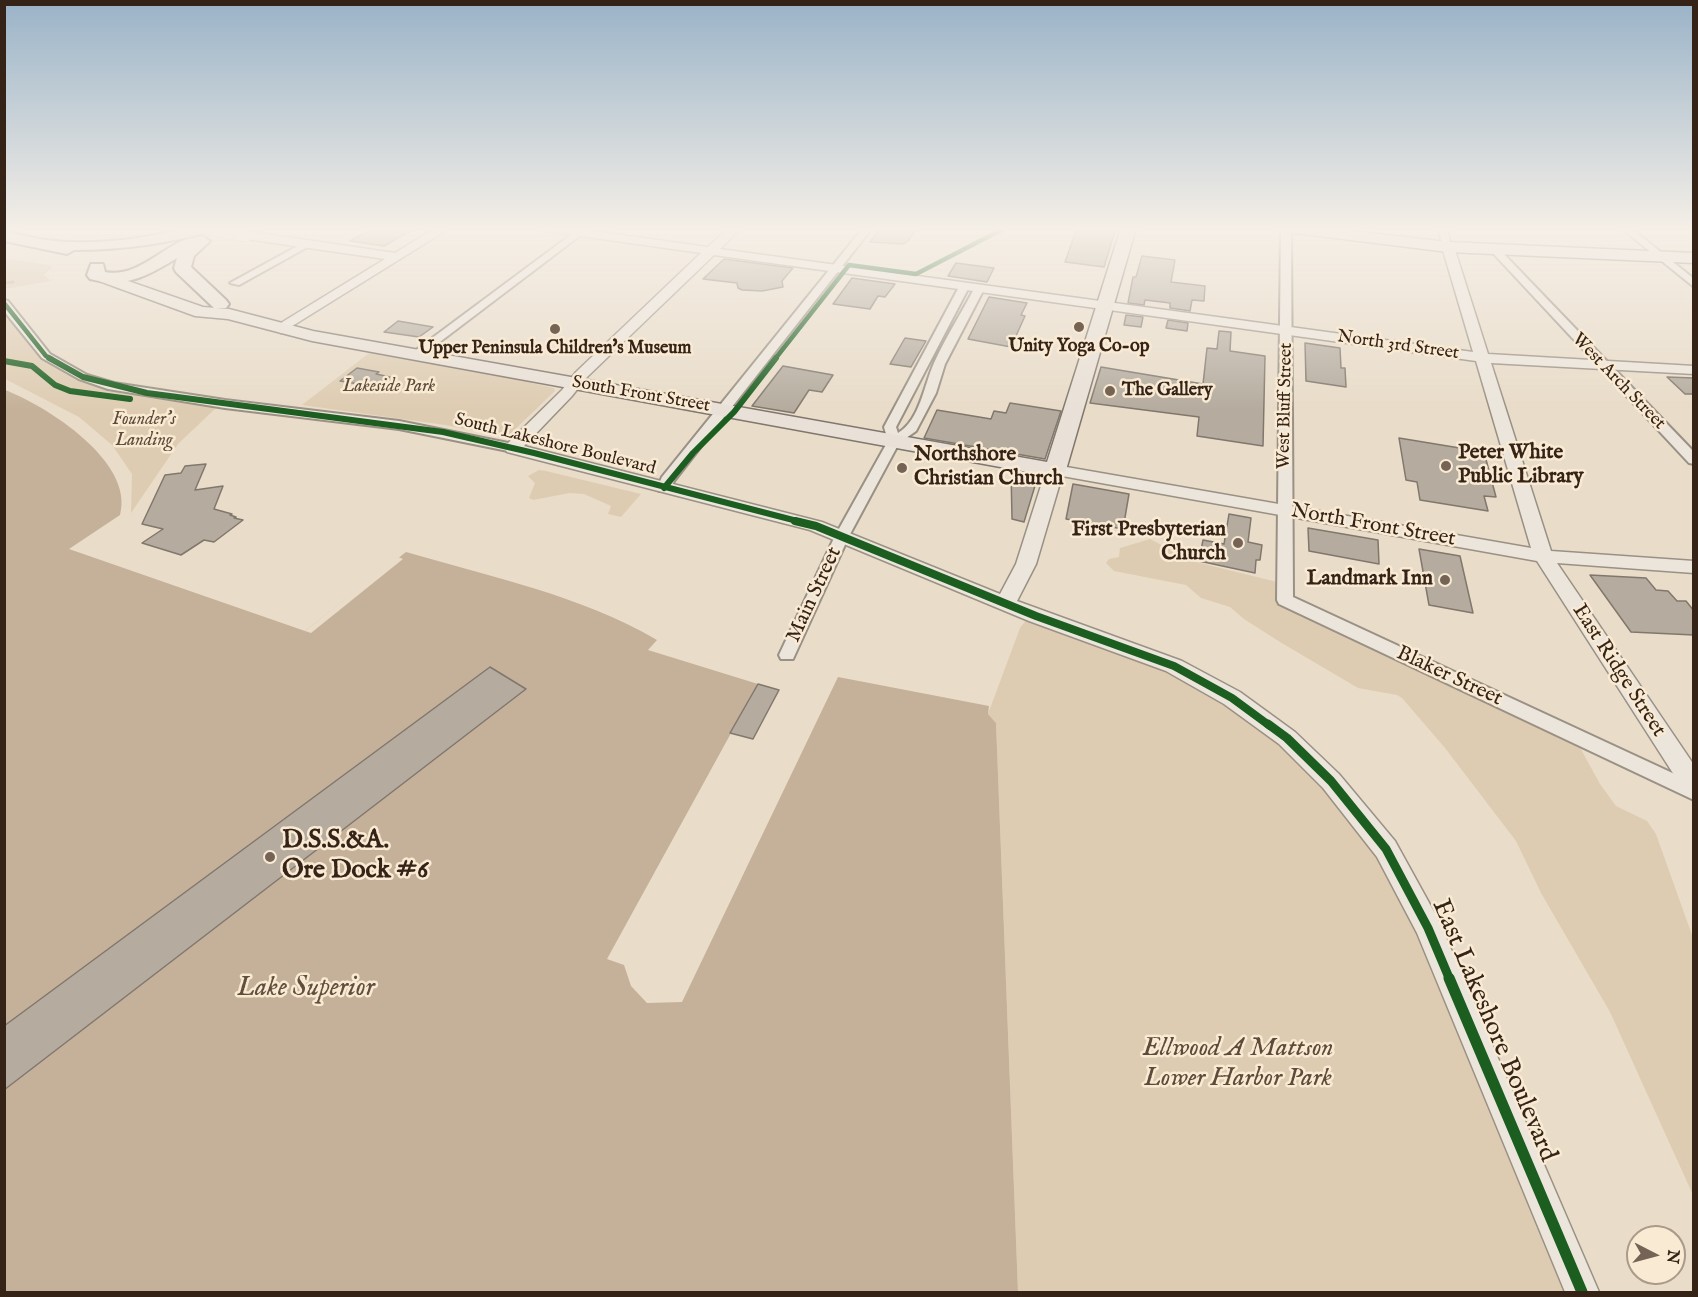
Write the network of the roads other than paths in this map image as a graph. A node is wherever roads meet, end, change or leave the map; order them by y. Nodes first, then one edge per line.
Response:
1 (141, 289) edge
2 (169, 289) edge
3 (204, 289) edge
4 (346, 289) edge
5 (506, 289) edge
6 (673, 289) edge
7 (820, 289) edge
8 (963, 289) edge
9 (975, 289) edge
10 (979, 289) junction
11 (1110, 289) edge
12 (1287, 289) edge
13 (1461, 289) edge
14 (1531, 289) edge
15 (4, 303) edge
16 (1105, 306) junction
17 (224, 309) junction
18 (280, 329) junction
19 (1287, 330) junction
20 (416, 355) junction
21 (1483, 358) junction
22 (1602, 366) junction
23 (1694, 370) edge
24 (574, 384) junction
25 (722, 410) junction
26 (894, 441) junction
27 (513, 448) junction
28 (1694, 460) edge
29 (1055, 470) junction
30 (664, 489) junction
31 (1284, 511) junction
32 (842, 536) junction
33 (1543, 556) junction
34 (1694, 567) edge
35 (1006, 603) junction
36 (788, 655) dead end
37 (1694, 785) edge
38 (1694, 792) edge
39 (1582, 1293) edge

1 - 17 main road, South Front Street
2 - 17 main road, South Front Street
3 - 17 highway
4 - 18 street
5 - 20 street
6 - 24 street
7 - 25 street
8 - 26 street, Main Street
9 - 10 street, North 3rd Street
10 - 16 street, North 3rd Street
10 - 26 street, Main Street
11 - 16 main road
12 - 19 street, West Bluff Street
13 - 21 street, East Ridge Street
14 - 22 street, West Arch Street
15 - 27 street, South Lakeshore Boulevard
16 - 19 street, North 3rd Street
16 - 29 main road
17 - 18 main road, South Front Street
18 - 20 main road, South Front Street
19 - 21 street, North 3rd Street
19 - 31 street, West Bluff Street
20 - 24 main road, South Front Street
21 - 22 street, North 3rd Street
21 - 33 street, East Ridge Street
22 - 23 street, North 3rd Street
22 - 28 street, West Arch Street
24 - 25 main road, South Front Street
24 - 27 street
25 - 26 main road, South Front Street
25 - 30 street
26 - 29 main road, South Front Street
26 - 32 street, Main Street
27 - 30 street, South Lakeshore Boulevard
29 - 31 street, North Front Street
29 - 35 street
30 - 32 street, South Lakeshore Boulevard
31 - 33 street, North Front Street
31 - 38 street, Blaker Street
32 - 35 street, South Lakeshore Boulevard
32 - 36 street, Main Street
33 - 34 street, North Front Street
33 - 37 street, East Ridge Street
35 - 39 street, East Lakeshore Boulevard

